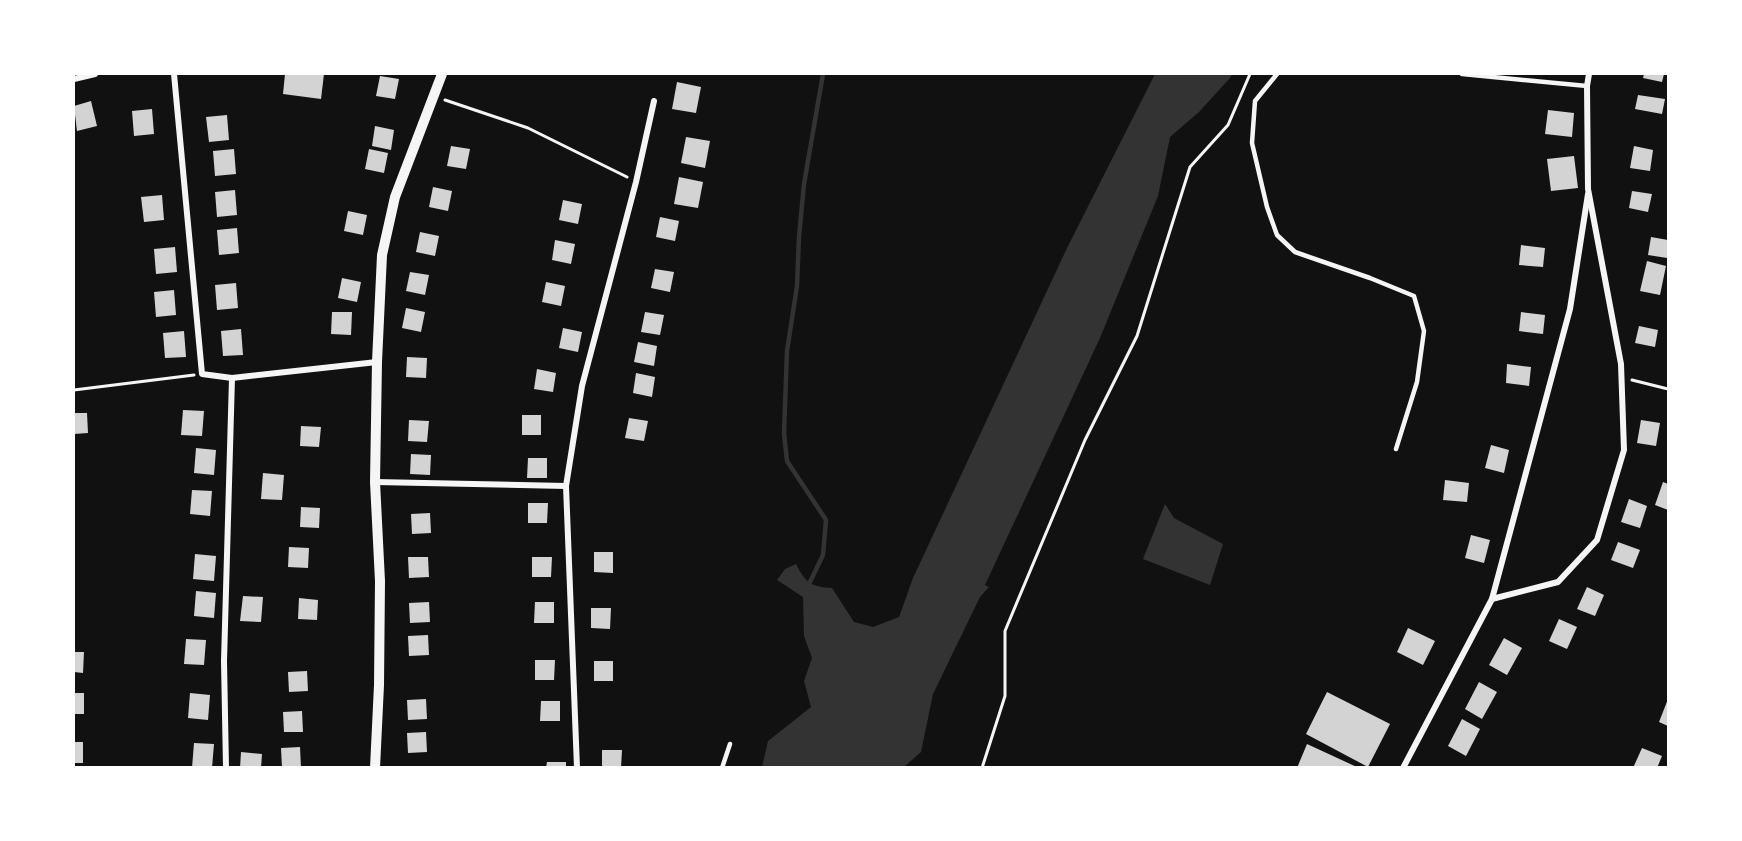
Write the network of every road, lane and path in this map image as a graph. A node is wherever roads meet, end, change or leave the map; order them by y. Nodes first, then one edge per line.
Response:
1 (95, 74) edge
2 (174, 74) edge
3 (442, 74) edge
4 (1250, 74) edge
5 (1277, 74) edge
6 (1462, 74) edge
7 (1590, 74) edge
8 (74, 79) edge
9 (1587, 86) junction
10 (434, 96) junction
11 (654, 101) dead end
12 (636, 182) junction
13 (1588, 189) junction
14 (377, 362) junction
15 (202, 374) junction
16 (232, 378) junction
17 (1622, 378) junction
18 (1668, 389) edge
19 (74, 390) edge
20 (1396, 449) dead end
21 (375, 482) junction
22 (566, 486) junction
23 (1492, 599) junction
24 (730, 744) dead end
25 (226, 768) edge
26 (375, 768) edge
27 (577, 768) edge
28 (722, 768) edge
29 (982, 768) edge
30 (1403, 768) edge

1 - 8 street
2 - 15 street
3 - 10 street
4 - 29 path
5 - 20 lane
6 - 9 lane
7 - 9 street
9 - 13 street
10 - 12 path
10 - 14 street
11 - 12 street
12 - 22 street
13 - 17 street
13 - 23 street
14 - 16 street
14 - 21 street
15 - 16 street
15 - 19 path
16 - 25 street
17 - 18 path
17 - 23 street
21 - 22 street
21 - 26 street
22 - 27 street
23 - 30 street
24 - 28 lane

